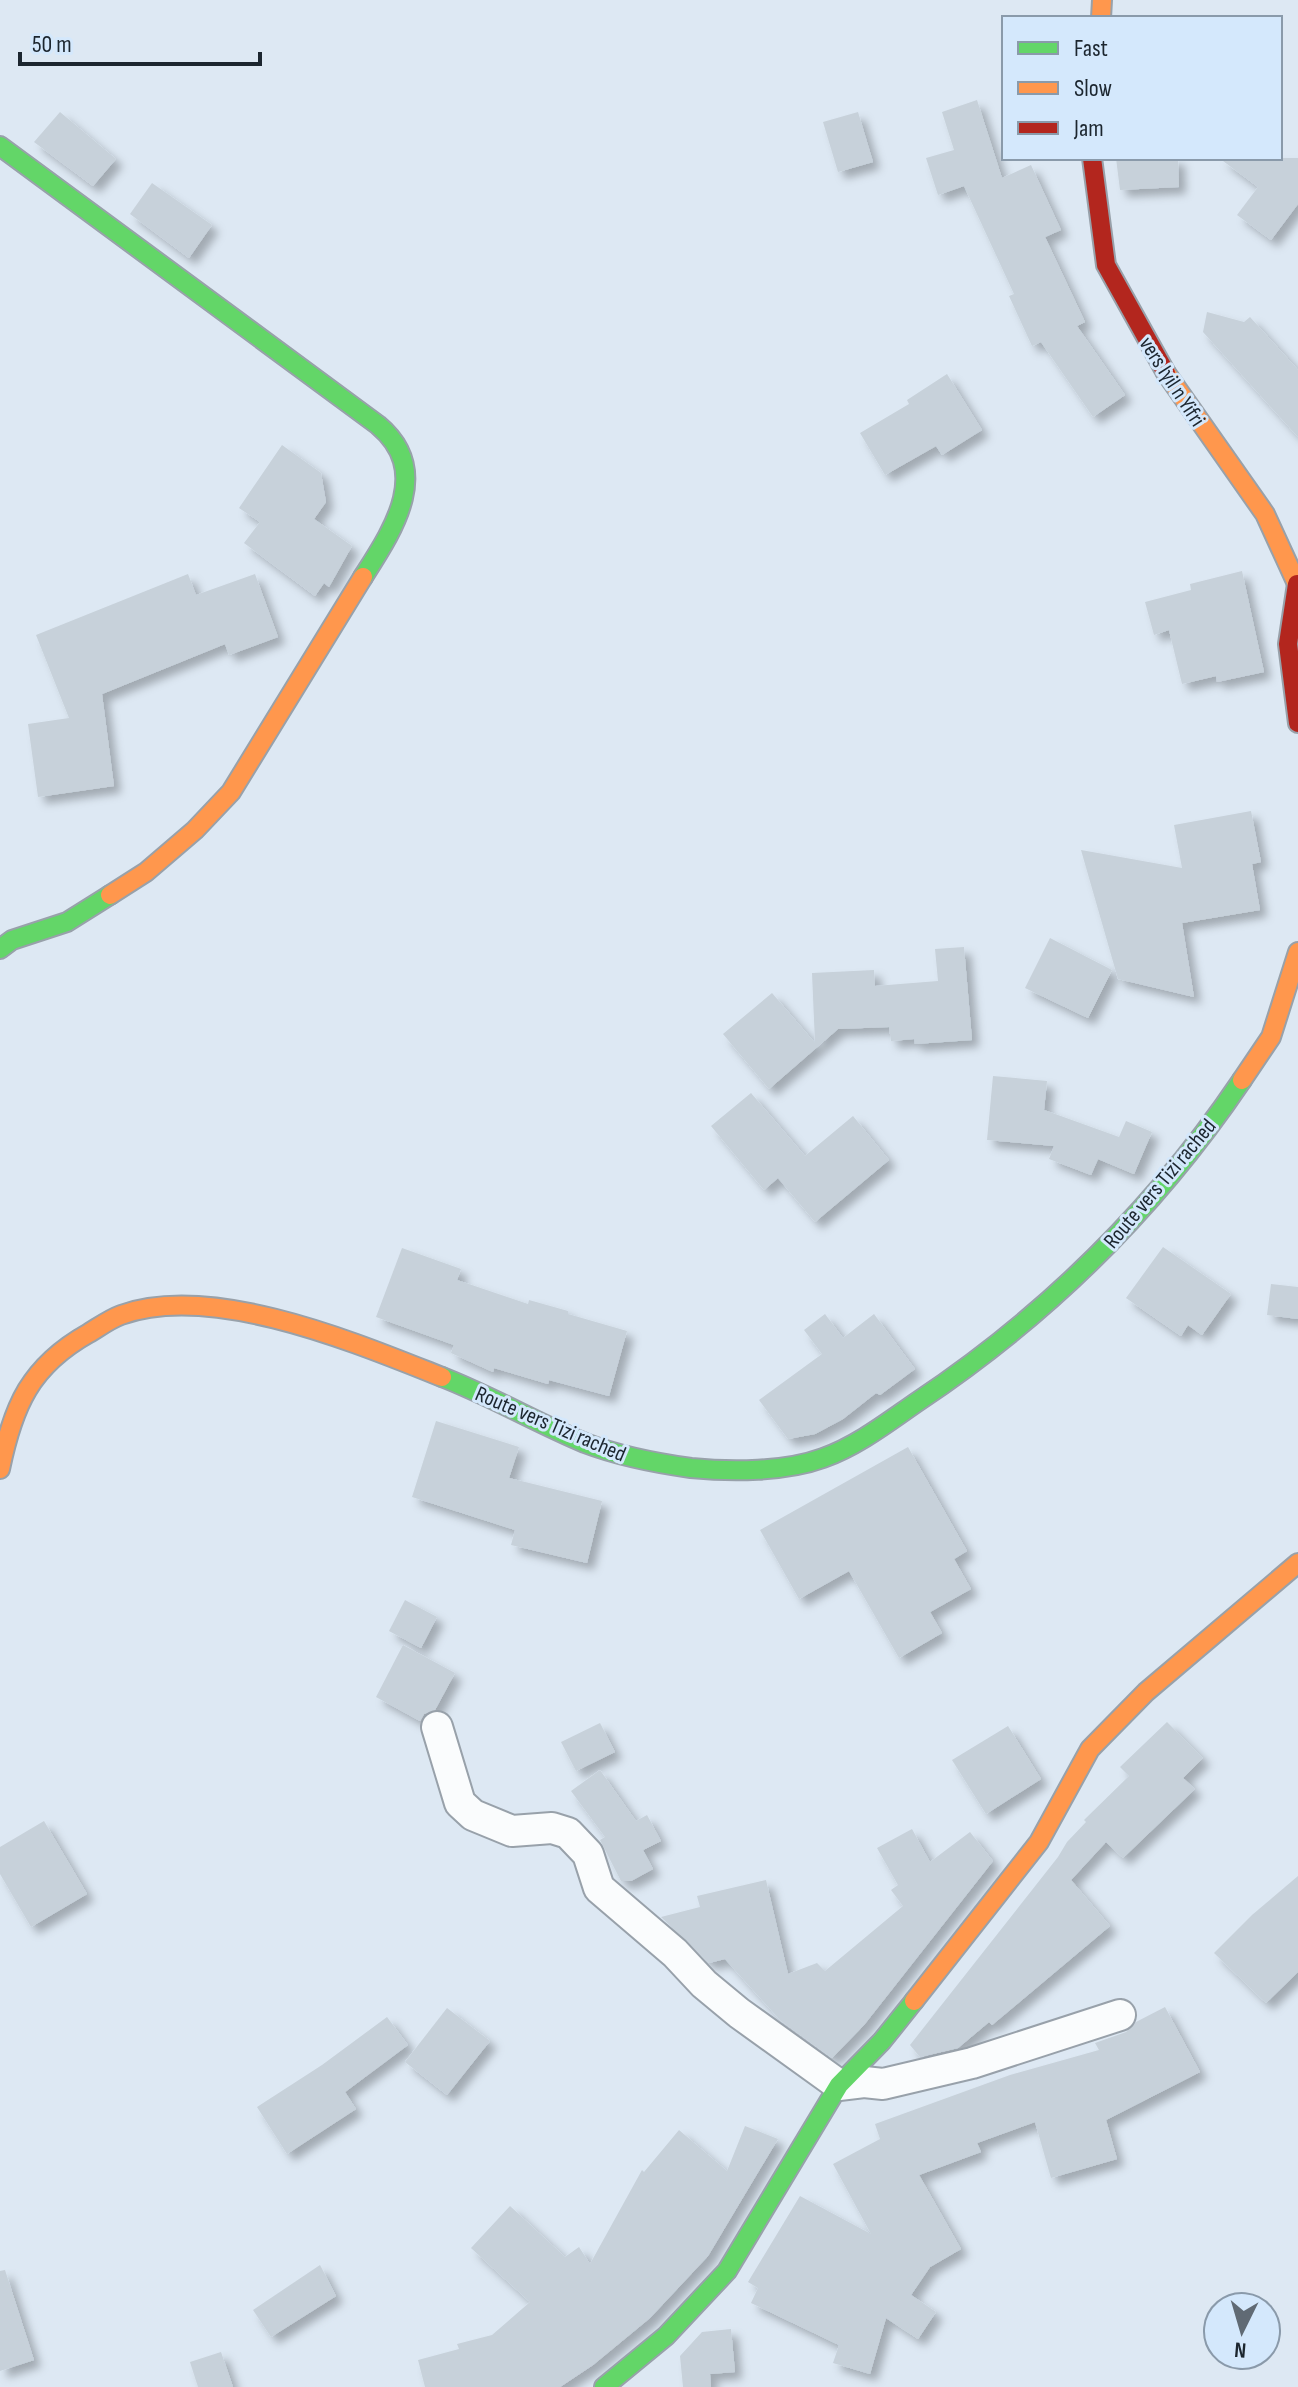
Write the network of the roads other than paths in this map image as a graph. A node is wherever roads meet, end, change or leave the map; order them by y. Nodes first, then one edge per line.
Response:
1 (0, 146) edge
2 (1092, 160) edge
3 (1297, 585) edge
4 (1298, 723) edge
5 (0, 949) edge
6 (1298, 952) edge
7 (0, 1469) edge
8 (1298, 1563) edge
9 (437, 1727) dead end
10 (1120, 2015) dead end
11 (839, 2085) junction
12 (604, 2387) edge

1 - 5 main road
2 - 3 main road, vers Iγil n Yifri
3 - 4 main road
6 - 7 main road, Route vers Tizi rached
8 - 11 main road
9 - 11 street
10 - 11 street
11 - 12 main road

